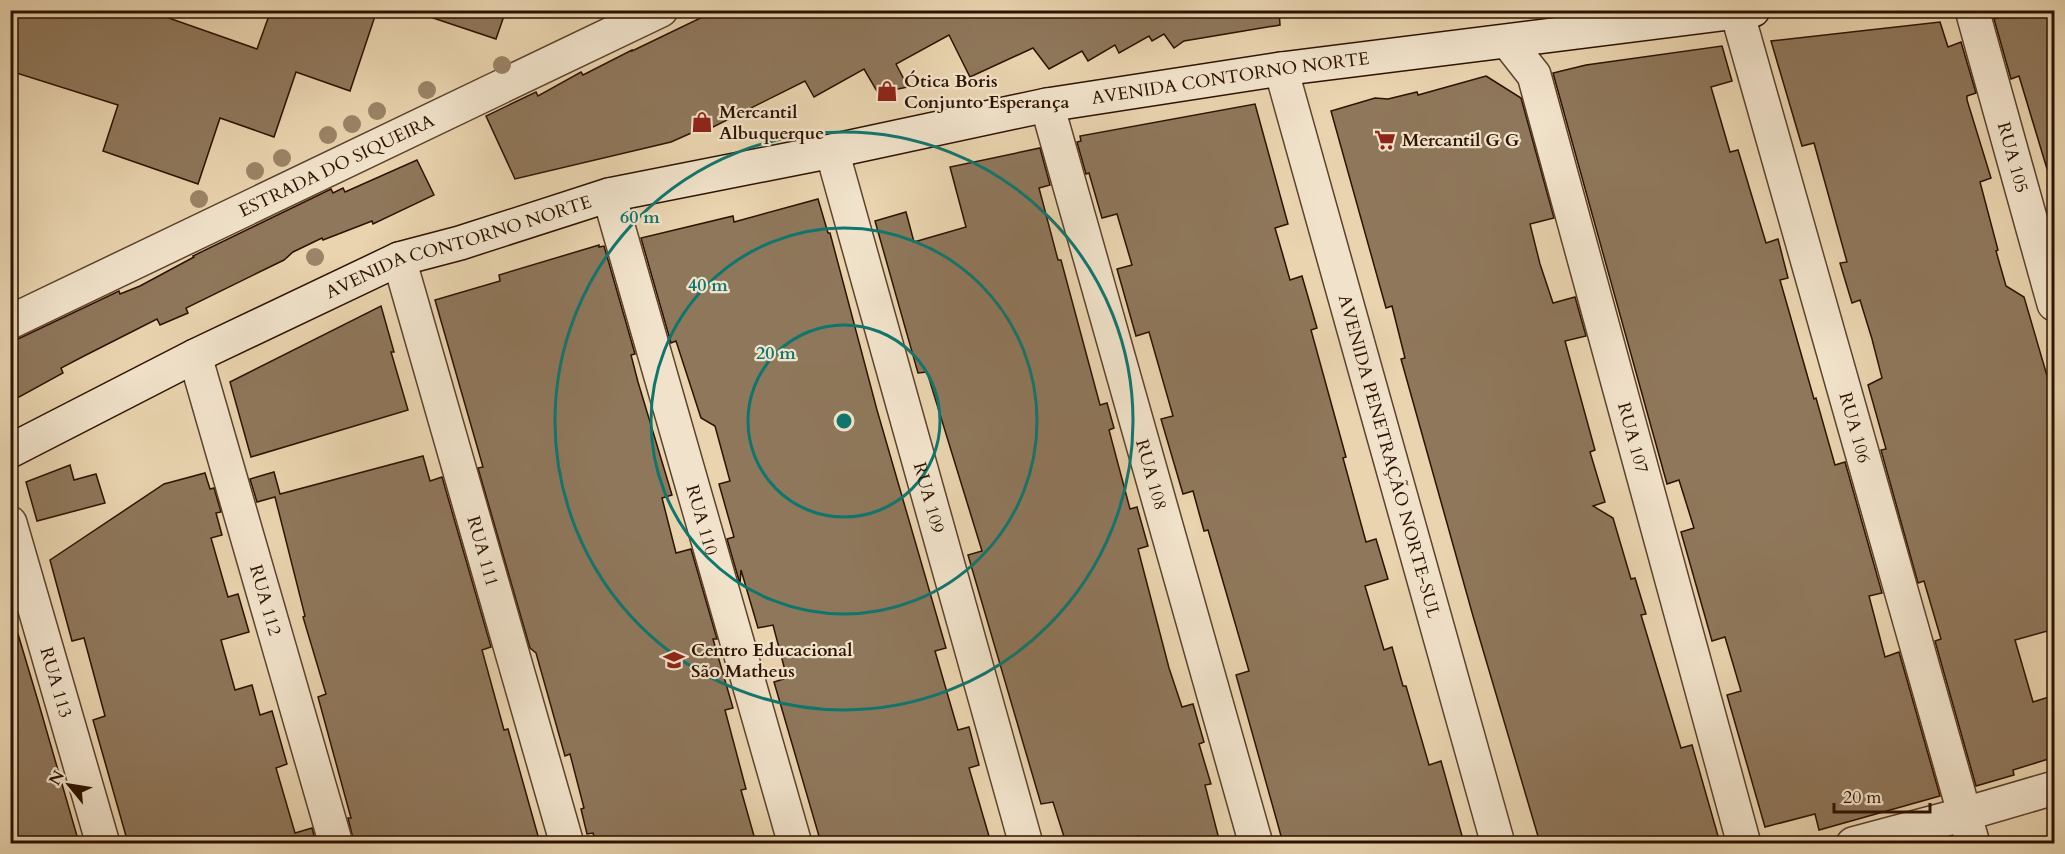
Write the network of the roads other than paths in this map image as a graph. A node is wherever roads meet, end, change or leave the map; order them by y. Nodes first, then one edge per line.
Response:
1 (661, 10) edge
2 (1972, 10) edge
3 (1745, 11) edge
4 (1669, 15) edge
5 (1508, 42) junction
6 (1281, 69) junction
7 (1047, 105) junction
8 (832, 151) junction
9 (609, 195) junction
10 (399, 260) junction
11 (2055, 304) edge
12 (10, 322) edge
13 (195, 356) junction
14 (10, 451) edge
15 (10, 523) edge
16 (2055, 788) edge
17 (1969, 829) edge
18 (103, 843) edge
19 (336, 843) edge
20 (567, 843) edge
21 (795, 843) edge
22 (1026, 843) edge
23 (1256, 843) edge
24 (1498, 843) edge
25 (1743, 843) edge
26 (1853, 843) edge

1 - 12 street, ESTRADA DO SIQUEIRA
2 - 11 street, RUA 105
3 - 4 street, AVENIDA CONTORNO NORTE
3 - 17 street, RUA 106
4 - 5 street, AVENIDA CONTORNO NORTE
5 - 6 street, AVENIDA CONTORNO NORTE
5 - 25 street, RUA 107
6 - 7 street, AVENIDA CONTORNO NORTE
6 - 24 street, AVENIDA PENETRAÇÃO NORTE-SUL
7 - 8 street, AVENIDA CONTORNO NORTE
7 - 23 street, RUA 108
8 - 9 street, AVENIDA CONTORNO NORTE
8 - 22 street, RUA 109
9 - 10 street, AVENIDA CONTORNO NORTE
9 - 21 street, RUA 110
10 - 13 street, AVENIDA CONTORNO NORTE
10 - 20 street, RUA 111
13 - 14 street, AVENIDA CONTORNO NORTE
13 - 19 street, RUA 112
15 - 18 street, RUA 113
16 - 17 street
17 - 26 street

